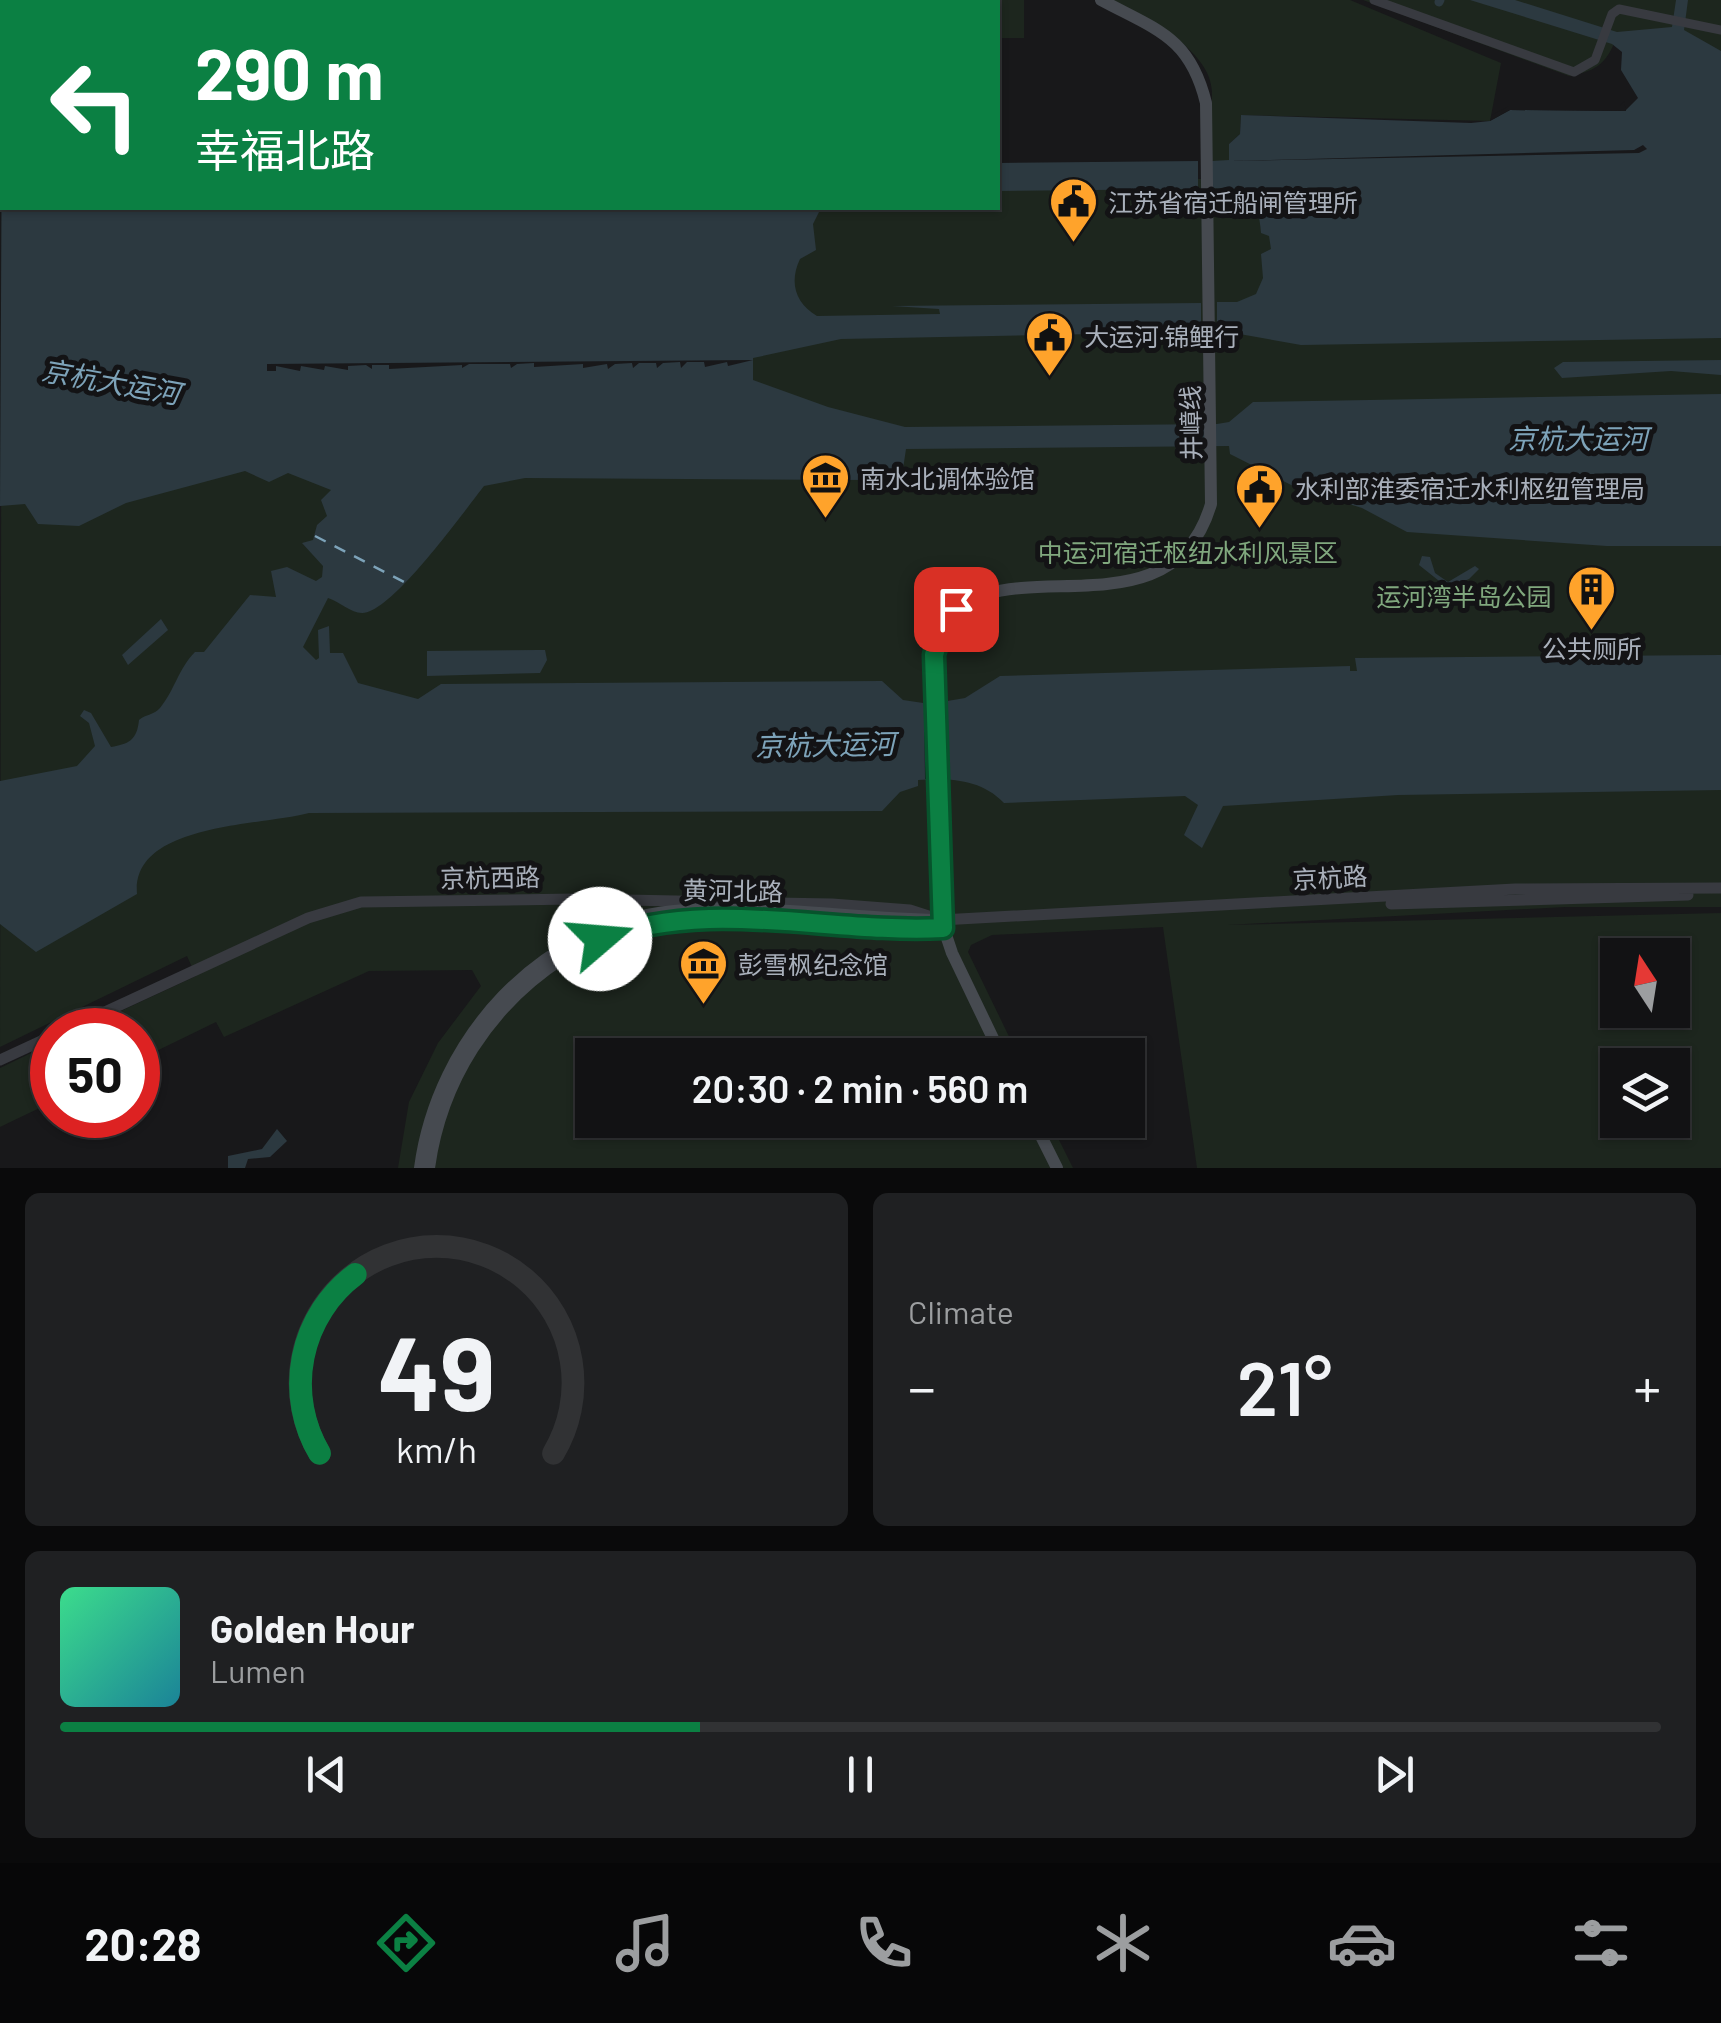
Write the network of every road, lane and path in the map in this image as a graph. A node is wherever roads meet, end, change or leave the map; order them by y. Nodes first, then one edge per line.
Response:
1 (1101, 0) edge
2 (1374, 0) edge
3 (1721, 30) edge
4 (1721, 892) edge
5 (942, 924) junction
6 (115, 1008) edge
7 (993, 1038) edge
8 (30, 1046) edge
9 (0, 1060) edge
10 (1042, 1138) edge
11 (420, 1168) edge
12 (429, 1168) edge
13 (1057, 1168) edge

1 - 5 main road, 井嶂线
2 - 3 street
4 - 5 street, 京杭路
5 - 6 street, 京杭西路
5 - 7 main road
5 - 11 main road, 黄河北路
5 - 12 main road, 黄河北路
8 - 9 street
10 - 13 main road

